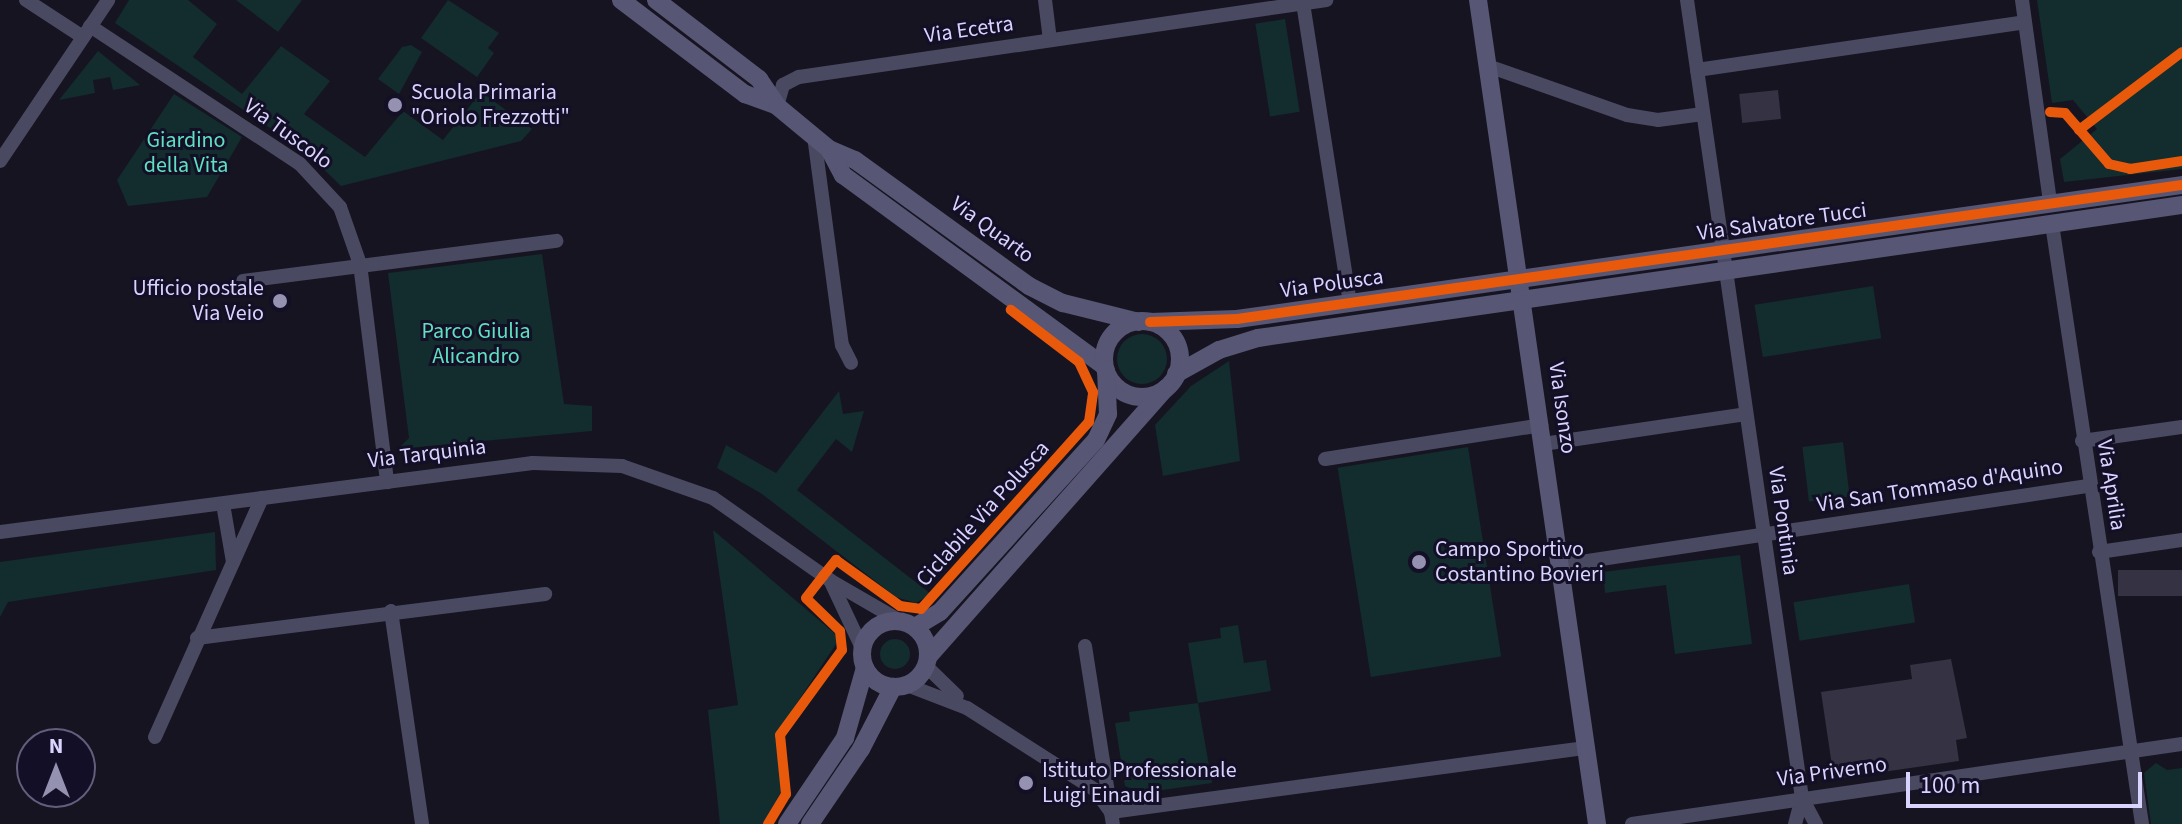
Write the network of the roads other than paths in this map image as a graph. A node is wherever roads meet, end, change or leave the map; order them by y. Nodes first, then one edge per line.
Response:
1 (26, 0) edge
2 (108, 0) edge
3 (621, 0) edge
4 (656, 0) edge
5 (1045, 0) edge
6 (1326, 0) edge
7 (1478, 0) edge
8 (1687, 0) edge
9 (2022, 0) edge
10 (1303, 3) junction
11 (2025, 22) junction
12 (87, 32) junction
13 (1050, 40) junction
14 (1488, 66) junction
15 (1697, 70) junction
16 (777, 106) junction
17 (1703, 114) junction
18 (814, 136) junction
19 (829, 149) junction
20 (3, 152) edge
21 (2182, 185) edge
22 (2050, 203) junction
23 (2182, 205) edge
24 (2052, 224) junction
25 (556, 241) dead end
26 (1723, 250) junction
27 (360, 264) junction
28 (1726, 270) junction
29 (1519, 278) junction
30 (243, 281) dead end
31 (1522, 298) junction
32 (1350, 302) junction
33 (1144, 322) junction
34 (851, 363) dead end
35 (1105, 368) junction
36 (1171, 381) junction
37 (1746, 414) junction
38 (1541, 425) junction
39 (2182, 427) edge
40 (2082, 441) junction
41 (1543, 444) junction
42 (1325, 459) dead end
43 (387, 482) junction
44 (2088, 486) junction
45 (262, 498) junction
46 (223, 504) junction
47 (0, 532) edge
48 (1762, 535) junction
49 (2182, 540) edge
50 (2099, 552) junction
51 (233, 562) junction
52 (1561, 565) junction
53 (831, 581) junction
54 (545, 594) dead end
55 (391, 611) junction
56 (908, 624) junction
57 (197, 638) junction
58 (1085, 646) dead end
59 (862, 648) junction
60 (927, 662) junction
61 (865, 668) junction
62 (900, 686) junction
63 (967, 708) junction
64 (155, 737) dead end
65 (2182, 744) edge
66 (1586, 748) junction
67 (2131, 753) junction
68 (1802, 798) junction
69 (1112, 818) edge
70 (422, 824) edge
71 (787, 824) edge
72 (810, 824) edge
73 (1597, 824) edge
74 (1632, 824) edge
75 (1795, 824) edge
76 (1816, 824) edge
77 (2142, 824) edge

1 - 12 street, Via Tuscolo
2 - 12 street
3 - 16 street, Via Quarto
4 - 16 street, Via Quarto
5 - 13 street
6 - 10 street, Via Ecetra
7 - 14 street, Via Isonzo
8 - 15 street, Via Pontinia
9 - 11 street
10 - 13 street, Via Ecetra
10 - 32 street
11 - 15 street
11 - 22 street
12 - 20 street
12 - 27 street, Via Tuscolo
13 - 16 street, Via Ecetra
14 - 17 street
14 - 29 street, Via Isonzo
15 - 17 street, Via Pontinia
16 - 18 street, Via Quarto
17 - 26 street, Via Pontinia
18 - 19 street, Via Quarto
18 - 34 street
19 - 33 street, Via Quarto
19 - 35 street, Via Quarto
21 - 22 street, Via Salvatore Tucci
22 - 24 street
22 - 26 street, Via Salvatore Tucci
23 - 24 street, Via Salvatore Tucci
24 - 28 street, Via Salvatore Tucci
24 - 40 street, Via Aprilia
25 - 27 street
26 - 28 street, Via Pontinia
26 - 29 street, Via Salvatore Tucci
27 - 30 street
27 - 43 street, Via Tuscolo
28 - 31 street, Via Salvatore Tucci
28 - 37 street, Via Pontinia
29 - 31 street, Via Isonzo
29 - 32 street, Via Polusca
31 - 36 street, Via Polusca
31 - 38 street, Via Isonzo
32 - 33 street, Via Polusca
33 - 35 street
33 - 36 street
35 - 36 street
35 - 56 street
36 - 60 street, Via Polusca
37 - 41 street
37 - 48 street, Via Pontinia
38 - 41 street, Via Isonzo
38 - 42 street
39 - 40 street
40 - 44 street, Via Aprilia
41 - 52 street, Via Isonzo
43 - 45 street, Via Tarquinia
43 - 53 street, Via Tarquinia
44 - 48 street, Via San Tommaso d'Aquino
44 - 50 street, Via Aprilia
45 - 46 street, Via Tarquinia
45 - 51 street
46 - 47 street, Via Tarquinia
46 - 51 street
48 - 52 street, Via San Tommaso d'Aquino
48 - 68 street, Via Pontinia
49 - 50 street
50 - 67 street, Via Aprilia
51 - 57 street
52 - 66 street, Via Isonzo
53 - 56 street, Via Tarquinia
53 - 59 street
54 - 55 street
55 - 57 street
55 - 70 street
56 - 59 street
56 - 60 street
57 - 64 street
58 - 69 street
59 - 61 street
60 - 62 street, Via Polusca
60 - 63 street
61 - 62 street
61 - 71 street
62 - 63 street
62 - 72 street, Via Polusca
63 - 69 street
65 - 67 street, Via Priverno
66 - 69 street
66 - 73 street, Via Isonzo
67 - 68 street, Via Priverno
67 - 77 street, Via Aprilia
68 - 74 street, Via Priverno
68 - 75 street, Via Pontinia
68 - 76 street, Via Pontinia

